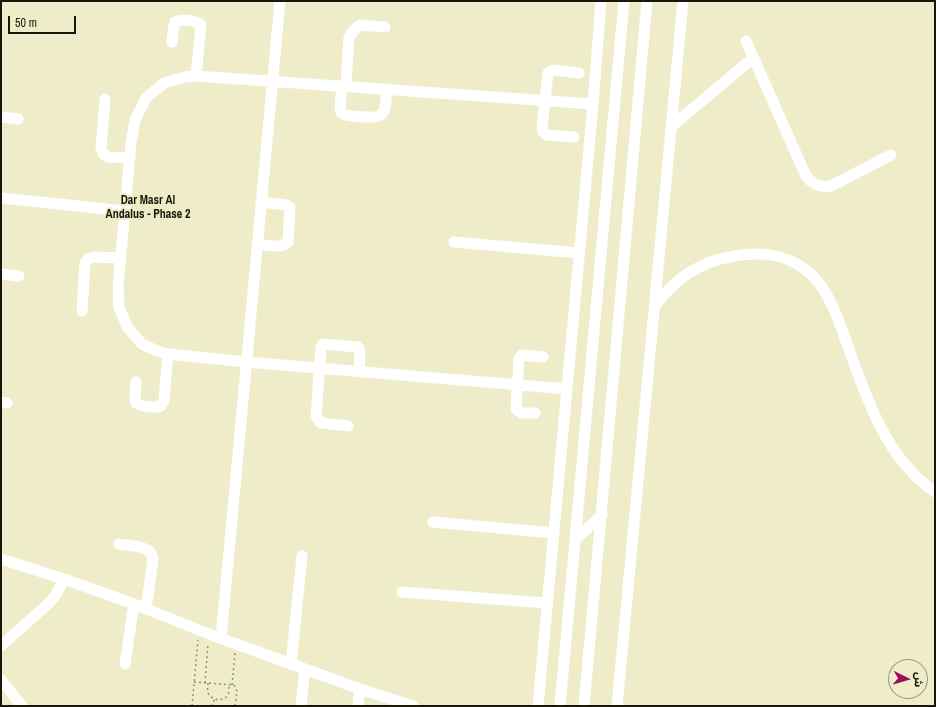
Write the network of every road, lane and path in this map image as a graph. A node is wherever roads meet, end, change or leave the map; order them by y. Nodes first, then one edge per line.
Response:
1 (280, 1) edge
2 (601, 1) edge
3 (624, 1) edge
4 (648, 1) edge
5 (683, 1) edge
6 (385, 28) dead end
7 (746, 41) dead end
8 (172, 42) dead end
9 (753, 58) junction
10 (579, 73) dead end
11 (196, 76) junction
12 (272, 80) junction
13 (344, 86) junction
14 (387, 89) junction
15 (105, 99) dead end
16 (545, 101) junction
17 (593, 104) junction
18 (1, 117) edge
19 (18, 118) dead end
20 (672, 126) junction
21 (574, 137) dead end
22 (891, 155) dead end
23 (130, 158) junction
24 (1, 198) edge
25 (261, 202) junction
26 (125, 211) junction
27 (454, 242) dead end
28 (257, 244) junction
29 (579, 253) junction
30 (120, 258) junction
31 (1, 274) edge
32 (19, 276) dead end
33 (655, 307) junction
34 (82, 311) dead end
35 (168, 354) junction
36 (543, 357) dead end
37 (246, 362) junction
38 (319, 368) junction
39 (359, 372) junction
40 (136, 382) dead end
41 (517, 385) junction
42 (567, 389) junction
43 (535, 413) dead end
44 (348, 426) dead end
45 (935, 492) edge
46 (602, 515) junction
47 (433, 522) dead end
48 (554, 533) junction
49 (575, 540) junction
50 (120, 544) dead end
51 (302, 556) dead end
52 (1, 559) edge
53 (64, 579) junction
54 (402, 592) dead end
55 (547, 603) junction
56 (134, 604) junction
57 (146, 609) junction
58 (204, 632) junction
59 (221, 638) junction
60 (235, 644) junction
61 (1, 646) edge
62 (125, 664) dead end
63 (291, 664) junction
64 (305, 669) junction
65 (1, 680) edge
66 (194, 682) junction
67 (205, 683) junction
68 (208, 684) junction
69 (231, 685) junction
70 (360, 689) junction
71 (215, 699) junction
72 (22, 706) edge
73 (192, 706) edge
74 (211, 706) edge
75 (235, 706) edge
76 (301, 706) edge
77 (358, 706) edge
78 (413, 706) edge
79 (538, 706) edge
80 (560, 706) edge
81 (584, 706) edge
82 (617, 706) edge

1 - 12 street
2 - 17 street
3 - 49 street
4 - 46 street
5 - 20 street
6 - 13 street
7 - 9 street
8 - 11 street
9 - 20 street
9 - 22 street
10 - 16 street
11 - 12 street
11 - 23 street
12 - 13 street
12 - 25 street
13 - 14 street
13 - 14 street
14 - 16 street
15 - 23 street
16 - 17 street
16 - 21 street
17 - 29 street
18 - 19 street
20 - 33 street
23 - 26 street
24 - 26 street
25 - 28 street
25 - 28 street
26 - 30 street
27 - 29 street
28 - 37 street
29 - 42 street
30 - 34 street
30 - 35 street
31 - 32 street
33 - 45 street
33 - 82 street
35 - 37 street
35 - 40 street
36 - 41 street
37 - 38 street
37 - 59 street
38 - 39 street
38 - 39 street
38 - 44 street
39 - 41 street
41 - 42 street
41 - 43 street
42 - 48 street
46 - 49 street
46 - 81 street
47 - 48 street
48 - 55 street
49 - 80 street
50 - 57 street
51 - 63 street
52 - 53 street
53 - 56 street
53 - 61 street
54 - 55 street
55 - 79 street
56 - 57 street
56 - 62 street
57 - 58 street
58 - 59 street
58 - 66 path
58 - 67 path
59 - 60 street
60 - 63 street
60 - 69 path
63 - 64 street
64 - 70 street
64 - 76 street
65 - 72 street
66 - 67 path
66 - 73 path
67 - 68 path
68 - 69 path
68 - 71 path
69 - 71 path
69 - 75 path
70 - 77 street
70 - 78 street
71 - 74 path

